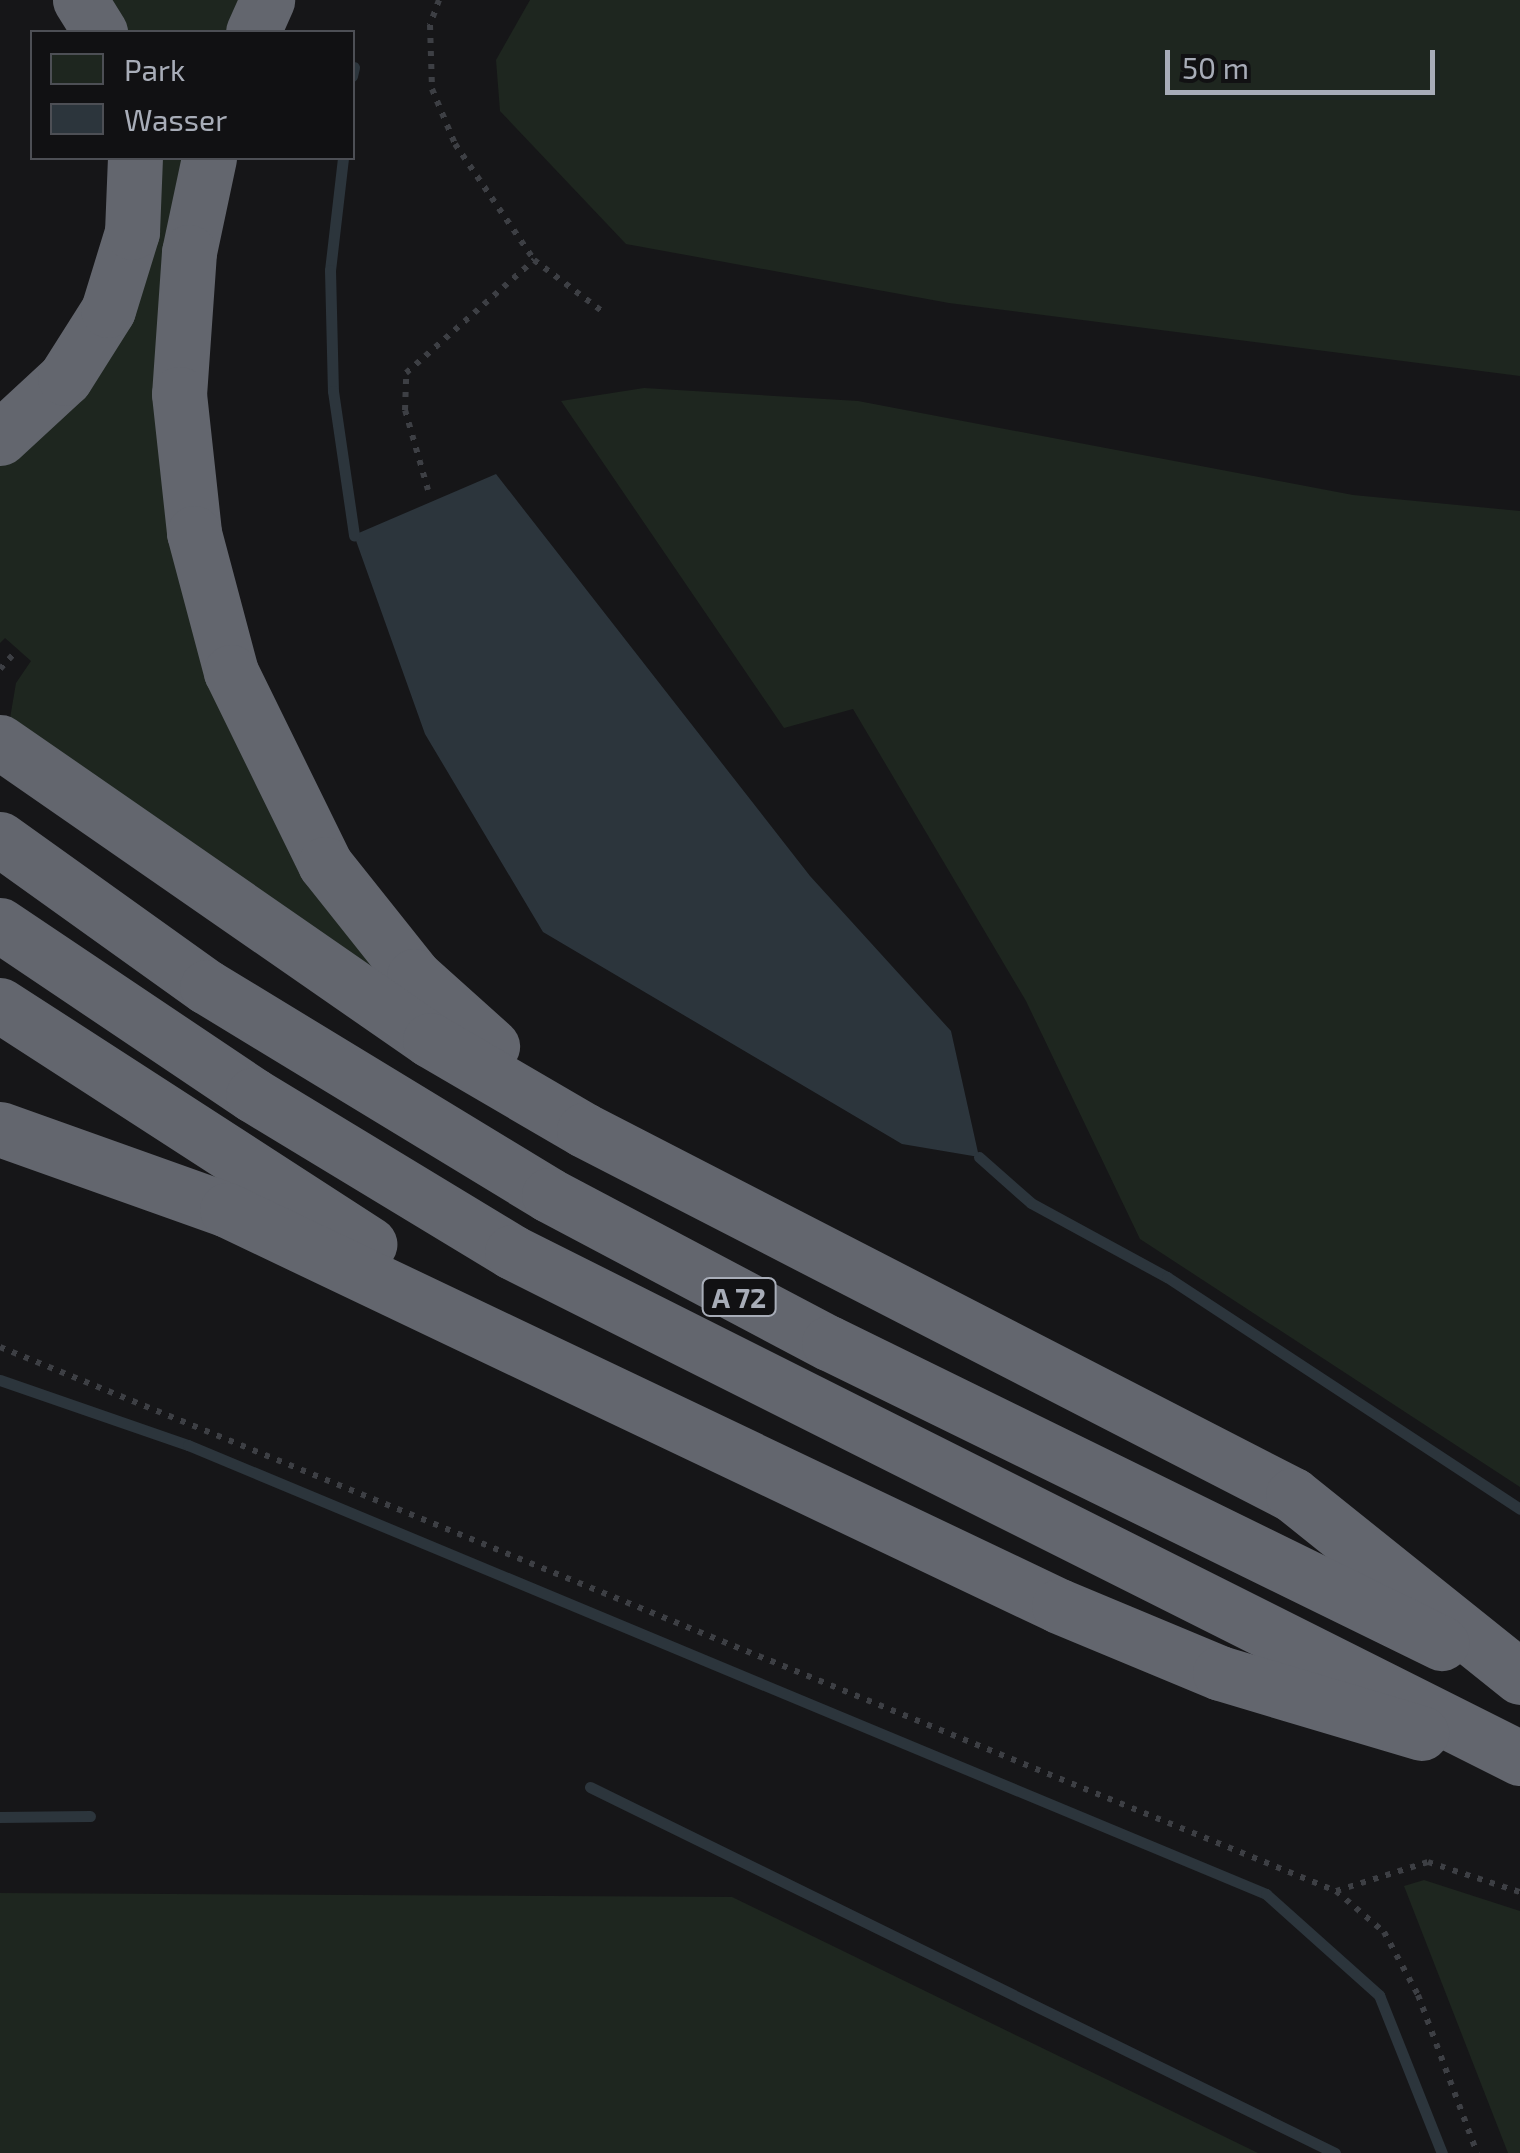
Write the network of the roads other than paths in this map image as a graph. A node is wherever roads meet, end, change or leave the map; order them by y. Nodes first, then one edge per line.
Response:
1 (80, 0) edge
2 (267, 0) edge
3 (99, 30) edge
4 (253, 30) edge
5 (135, 160) edge
6 (209, 160) edge
7 (0, 438) edge
8 (0, 742) edge
9 (0, 839) edge
10 (0, 924) edge
11 (0, 1005) edge
12 (0, 1129) edge
13 (744, 1213) junction
14 (541, 1354) junction
15 (1520, 1679) edge
16 (1520, 1760) edge

1 - 3 highway
2 - 4 highway
5 - 7 highway
6 - 13 highway
8 - 13 highway
9 - 15 highway, A 72
10 - 16 highway, A 72
11 - 14 highway
12 - 14 highway
13 - 15 highway
14 - 16 highway

